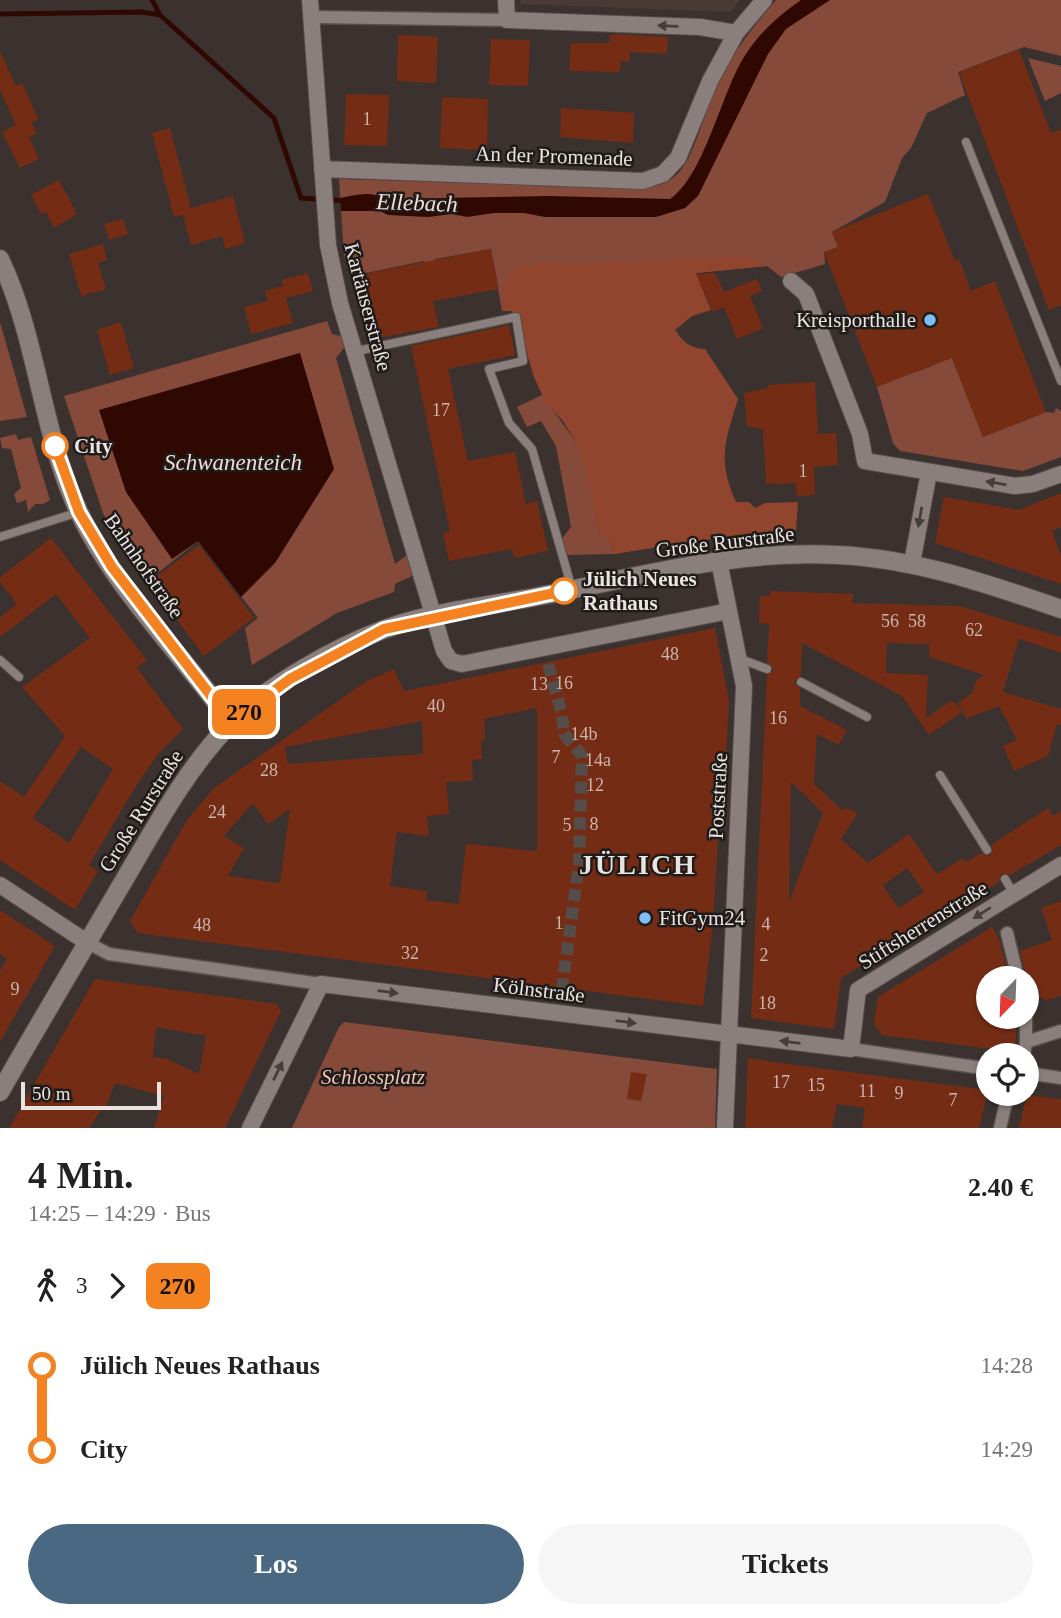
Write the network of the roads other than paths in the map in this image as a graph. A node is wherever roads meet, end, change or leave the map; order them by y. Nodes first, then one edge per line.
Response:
1 (310, 0) edge
2 (506, 0) edge
3 (764, 0) edge
4 (312, 17) junction
5 (507, 20) junction
6 (736, 33) junction
7 (966, 142) dead end
8 (323, 169) junction
9 (0, 259) edge
10 (791, 281) dead end
11 (357, 351) junction
12 (1061, 382) edge
13 (929, 472) junction
14 (1061, 474) edge
15 (79, 512) junction
16 (0, 537) edge
17 (719, 561) junction
18 (912, 563) junction
19 (572, 590) junction
20 (1061, 609) edge
21 (729, 611) junction
22 (434, 617) junction
23 (738, 658) junction
24 (0, 660) edge
25 (767, 669) dead end
26 (19, 677) dead end
27 (801, 682) dead end
28 (867, 717) dead end
29 (231, 722) junction
30 (940, 775) dead end
31 (987, 850) dead end
32 (1061, 865) edge
33 (1005, 879) dead end
34 (0, 885) edge
35 (1014, 894) junction
36 (1007, 933) dead end
37 (88, 943) junction
38 (1014, 966) edge
39 (321, 984) junction
40 (1061, 1031) edge
41 (729, 1035) junction
42 (1037, 1043) edge
43 (851, 1049) junction
44 (976, 1067) edge
45 (1039, 1075) edge
46 (1061, 1078) edge
47 (0, 1092) edge
48 (1005, 1106) edge
49 (250, 1128) edge
50 (725, 1128) edge
51 (1000, 1128) edge

1 - 4 street, Kartäuserstraße
2 - 5 street
3 - 6 street, An der Promenade
4 - 5 street
4 - 8 street, Kartäuserstraße
6 -> 5 street
6 - 8 street, An der Promenade
7 - 12 lane
8 - 11 street, Kartäuserstraße
9 - 15 main road, Bahnhofstraße
10 - 13 street
11 - 19 lane
11 - 22 street, Kartäuserstraße
14 -> 13 street
13 -> 18 street
15 - 16 lane
15 - 29 main road, Bahnhofstraße
17 - 18 main road, Große Rurstraße
17 - 19 main road, Große Rurstraße
17 - 21 street, Poststraße
18 - 20 main road, Große Rurstraße
19 - 22 main road, Große Rurstraße
21 - 22 street
21 - 23 street, Poststraße
22 - 29 main road, Große Rurstraße
23 - 25 lane
23 - 41 street, Poststraße
24 - 26 lane
27 - 28 lane
29 - 37 main road, Große Rurstraße
30 - 31 lane
32 - 35 street, Stiftsherrenstraße
33 - 35 lane
34 - 37 street
35 -> 43 street, Stiftsherrenstraße
36 - 38 street
37 - 39 street, Kölnstraße
37 - 47 main road, Große Rurstraße
39 -> 41 street, Kölnstraße
49 -> 39 street
40 - 42 street
43 -> 41 street, Kölnstraße
41 - 50 street, Poststraße
43 - 44 street, Kölnstraße
45 - 46 street
48 - 51 street

